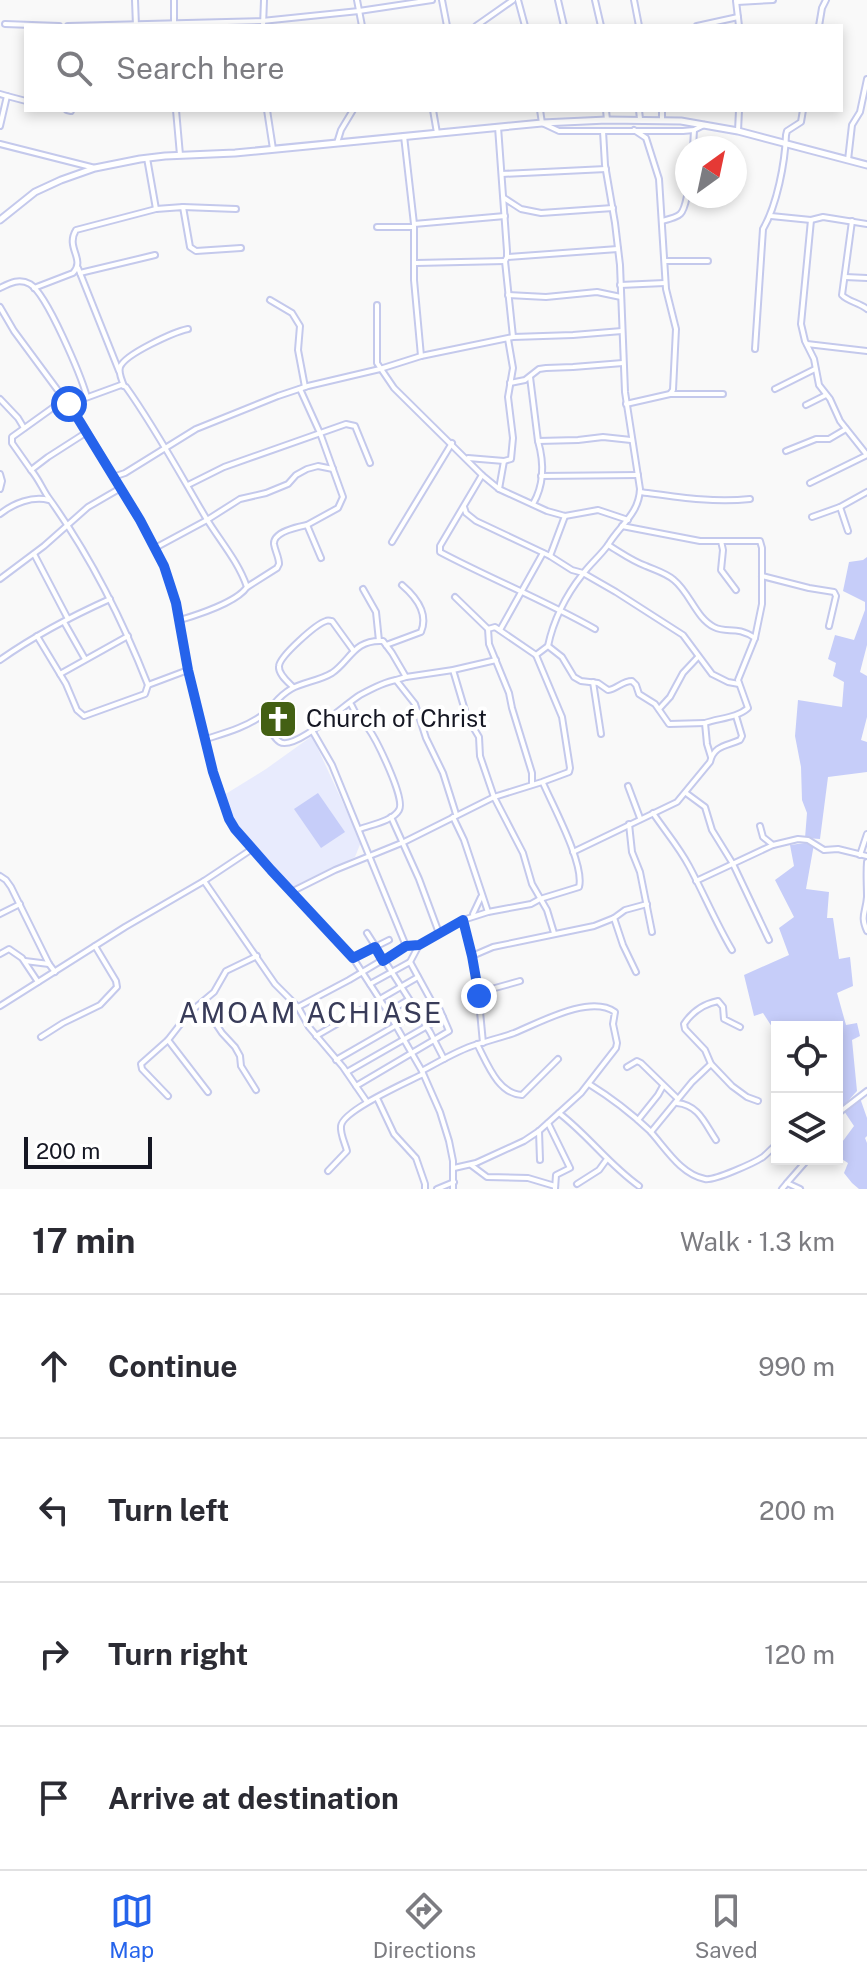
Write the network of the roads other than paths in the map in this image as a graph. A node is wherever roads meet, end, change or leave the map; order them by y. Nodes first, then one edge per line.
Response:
1 (135, 0) edge
2 (174, 0) edge
3 (264, 0) edge
4 (357, 0) edge
5 (432, 0) edge
6 (442, 0) edge
7 (515, 0) edge
8 (558, 0) edge
9 (595, 0) edge
10 (634, 0) edge
11 (773, 0) edge
12 (826, 0) edge
13 (736, 1) edge
14 (359, 11) junction
15 (738, 17) junction
16 (262, 23) edge
17 (5, 24) dead end
18 (136, 24) edge
19 (174, 24) edge
20 (362, 24) edge
21 (447, 24) edge
22 (479, 24) edge
23 (524, 24) edge
24 (564, 24) edge
25 (601, 24) edge
26 (639, 24) edge
27 (706, 24) edge
28 (739, 24) edge
29 (819, 24) edge
30 (24, 25) edge
31 (867, 79) edge
32 (0, 94) edge
33 (7, 96) junction
34 (24, 100) edge
35 (864, 109) edge
36 (176, 112) edge
37 (267, 112) edge
38 (352, 112) edge
39 (433, 112) edge
40 (540, 112) edge
41 (606, 112) edge
42 (639, 112) edge
43 (662, 112) edge
44 (739, 112) edge
45 (803, 112) edge
46 (640, 119) junction
47 (607, 120) junction
48 (662, 120) junction
49 (542, 123) junction
50 (706, 124) junction
51 (0, 126) edge
52 (498, 127) junction
53 (653, 129) junction
54 (634, 130) junction
55 (694, 130) junction
56 (603, 131) junction
57 (738, 131) junction
58 (437, 133) junction
59 (404, 136) junction
60 (694, 136) edge
61 (646, 138) junction
62 (337, 143) junction
63 (786, 143) junction
64 (0, 144) edge
65 (273, 149) junction
66 (180, 155) junction
67 (147, 158) junction
68 (848, 160) junction
69 (867, 165) edge
70 (95, 168) junction
71 (606, 169) junction
72 (502, 174) junction
73 (504, 198) junction
74 (183, 207) junction
75 (613, 208) junction
76 (685, 208) edge
77 (156, 209) junction
78 (236, 209) dead end
79 (505, 216) junction
80 (771, 216) junction
81 (0, 220) edge
82 (811, 220) junction
83 (662, 221) junction
84 (852, 221) junction
85 (867, 224) edge
86 (414, 226) junction
87 (377, 227) dead end
88 (241, 248) dead end
89 (618, 249) junction
90 (155, 255) dead end
91 (506, 259) junction
92 (665, 261) junction
93 (708, 261) dead end
94 (416, 263) junction
95 (79, 270) junction
96 (845, 277) junction
97 (867, 278) edge
98 (665, 283) junction
99 (620, 285) junction
100 (0, 288) edge
101 (34, 288) junction
102 (508, 295) junction
103 (621, 297) junction
104 (270, 300) dead end
105 (377, 305) dead end
106 (0, 307) edge
107 (867, 309) edge
108 (188, 329) dead end
109 (622, 331) junction
110 (510, 338) junction
111 (807, 344) junction
112 (755, 349) dead end
113 (867, 351) edge
114 (421, 356) junction
115 (623, 363) junction
116 (380, 369) junction
117 (815, 369) junction
118 (119, 371) junction
119 (530, 377) junction
120 (510, 383) junction
121 (124, 386) junction
122 (302, 388) junction
123 (775, 389) dead end
124 (670, 394) junction
125 (723, 394) dead end
126 (826, 395) junction
127 (87, 397) junction
128 (0, 399) edge
129 (65, 399) junction
130 (69, 404) junction
131 (626, 404) junction
132 (806, 405) dead end
133 (24, 428) junction
134 (846, 429) junction
135 (87, 432) junction
136 (320, 433) junction
137 (632, 440) junction
138 (538, 441) junction
139 (452, 443) junction
140 (166, 448) junction
141 (786, 451) dead end
142 (466, 458) junction
143 (504, 461) junction
144 (370, 463) dead end
145 (333, 469) junction
146 (31, 470) junction
147 (0, 474) edge
148 (482, 475) junction
149 (638, 475) junction
150 (541, 476) junction
151 (113, 477) junction
152 (810, 483) dead end
153 (188, 485) junction
154 (42, 488) junction
155 (0, 489) edge
156 (119, 489) junction
157 (499, 489) junction
158 (640, 492) junction
159 (867, 492) edge
160 (37, 497) junction
161 (750, 499) dead end
162 (51, 500) junction
163 (533, 504) junction
164 (464, 507) junction
165 (840, 507) junction
166 (1, 510) edge
167 (565, 516) junction
168 (812, 517) dead end
169 (207, 520) junction
170 (628, 520) junction
171 (68, 525) junction
172 (307, 525) junction
173 (622, 526) junction
174 (848, 531) dead end
175 (721, 541) junction
176 (392, 542) dead end
177 (608, 545) junction
178 (155, 548) junction
179 (543, 553) junction
180 (34, 554) junction
181 (550, 556) junction
182 (321, 558) dead end
183 (583, 573) junction
184 (762, 576) junction
185 (0, 579) edge
186 (402, 585) dead end
187 (247, 587) junction
188 (363, 589) dead end
189 (736, 590) dead end
190 (522, 591) junction
191 (455, 597) dead end
192 (110, 599) junction
193 (561, 610) junction
194 (180, 620) junction
195 (66, 621) junction
196 (829, 626) dead end
197 (488, 629) junction
198 (595, 629) dead end
199 (500, 630) junction
200 (37, 636) junction
201 (128, 636) junction
202 (755, 638) junction
203 (379, 641) junction
204 (386, 645) junction
205 (548, 646) junction
206 (353, 650) junction
207 (536, 655) junction
208 (699, 657) junction
209 (85, 659) junction
210 (0, 660) edge
211 (496, 660) junction
212 (188, 670) junction
213 (453, 670) junction
214 (60, 674) junction
215 (406, 677) junction
216 (396, 680) junction
217 (593, 682) junction
218 (739, 684) junction
219 (148, 685) junction
220 (293, 687) junction
221 (350, 703) junction
222 (659, 709) junction
223 (263, 715) junction
224 (736, 715) junction
225 (705, 723) junction
226 (313, 732) junction
227 (601, 734) dead end
228 (206, 739) junction
229 (711, 757) junction
230 (542, 782) junction
231 (532, 784) junction
232 (628, 786) dead end
233 (686, 793) junction
234 (494, 797) junction
235 (653, 813) junction
236 (455, 816) junction
237 (391, 817) junction
238 (640, 819) junction
239 (629, 824) junction
240 (760, 826) dead end
241 (360, 830) junction
242 (867, 834) edge
243 (404, 842) junction
244 (773, 845) junction
245 (252, 849) junction
246 (573, 852) junction
247 (370, 855) junction
248 (860, 855) junction
249 (867, 859) edge
250 (733, 864) junction
251 (0, 876) edge
252 (204, 881) junction
253 (696, 881) junction
254 (291, 892) junction
255 (482, 892) junction
256 (540, 899) junction
257 (20, 904) junction
258 (647, 904) junction
259 (866, 904) edge
260 (488, 912) junction
261 (0, 914) edge
262 (472, 916) junction
263 (614, 918) junction
264 (463, 920) junction
265 (867, 931) edge
266 (652, 932) dead end
267 (367, 933) dead end
268 (439, 933) junction
269 (554, 933) junction
270 (389, 940) dead end
271 (769, 940) dead end
272 (419, 945) junction
273 (95, 946) junction
274 (406, 946) junction
275 (375, 947) junction
276 (732, 950) dead end
277 (0, 954) edge
278 (257, 956) junction
279 (472, 956) junction
280 (353, 958) junction
281 (25, 961) junction
282 (383, 961) junction
283 (410, 962) junction
284 (49, 964) junction
285 (55, 972) junction
286 (363, 972) junction
287 (636, 972) dead end
288 (391, 973) junction
289 (418, 977) junction
290 (520, 981) dead end
291 (38, 982) junction
292 (370, 984) junction
293 (400, 987) junction
294 (479, 996) junction
295 (379, 999) junction
296 (408, 1000) junction
297 (202, 1003) junction
298 (433, 1004) junction
299 (0, 1006) edge
300 (298, 1007) junction
301 (388, 1012) junction
302 (417, 1013) junction
303 (443, 1017) junction
304 (396, 1026) junction
305 (425, 1027) junction
306 (740, 1027) dead end
307 (316, 1036) junction
308 (41, 1037) dead end
309 (168, 1040) junction
310 (404, 1040) junction
311 (434, 1040) junction
312 (480, 1043) junction
313 (411, 1053) junction
314 (444, 1059) junction
315 (558, 1059) dead end
316 (336, 1060) junction
317 (711, 1064) junction
318 (627, 1067) dead end
319 (347, 1072) junction
320 (423, 1073) junction
321 (589, 1084) junction
322 (356, 1086) junction
323 (663, 1086) junction
324 (256, 1090) dead end
325 (867, 1091) edge
326 (208, 1092) dead end
327 (168, 1096) dead end
328 (377, 1098) junction
329 (677, 1101) junction
330 (758, 1101) dead end
331 (367, 1102) junction
332 (843, 1109) edge
333 (559, 1113) junction
334 (638, 1120) junction
335 (548, 1123) junction
336 (539, 1131) junction
337 (651, 1132) junction
338 (716, 1140) dead end
339 (771, 1149) edge
340 (607, 1159) junction
341 (540, 1160) dead end
342 (471, 1165) junction
343 (803, 1165) edge
344 (454, 1168) junction
345 (328, 1171) dead end
346 (454, 1182) junction
347 (787, 1183) junction
348 (577, 1184) dead end
349 (639, 1186) dead end
350 (555, 1187) edge
351 (425, 1189) edge
352 (437, 1189) edge
353 (453, 1189) edge
354 (782, 1189) edge
355 (800, 1189) edge

1 - 18 street
2 - 19 street
3 - 16 street
4 - 14 street
5 - 14 street
6 - 21 street
7 - 22 street
7 - 23 street
8 - 24 street
9 - 25 street
10 - 26 street
11 - 13 street
12 - 29 street
13 - 15 street
14 - 16 street
14 - 20 street
15 - 27 street
15 - 28 street
16 - 19 street
17 - 30 street
31 - 35 street
32 - 33 street
33 - 34 street
33 - 51 street
35 - 68 street
36 - 66 street
37 - 65 street
38 - 62 street
39 - 58 street
40 - 49 street
41 - 47 street
42 - 46 street
43 - 48 street
44 - 57 street
45 - 63 street
46 - 47 street
46 - 48 street
47 - 49 street
48 - 50 street
49 - 52 street
49 - 56 street
50 - 55 street
50 - 57 street
52 - 58 street
52 - 72 street
53 - 54 street
53 - 55 street
53 - 61 street
54 - 56 street
54 - 61 street
55 - 60 street
56 - 71 street
57 - 63 street
58 - 59 street
59 - 62 street
59 - 86 street
61 - 83 street
62 - 65 street
63 - 68 street
63 - 80 street
64 - 70 street
65 - 66 street
66 - 67 street
67 - 70 street
67 - 77 street
68 - 69 street
70 - 81 street
71 - 72 street
71 - 75 street
72 - 73 street
73 - 75 street
73 - 79 street
74 - 77 street
74 - 78 street
74 - 88 street
75 - 89 street
76 - 83 street
77 - 95 street
79 - 86 street
79 - 91 street
80 - 82 street
80 - 112 street
82 - 84 street
82 - 111 street
83 - 92 street
84 - 85 street
84 - 96 street
86 - 87 street
86 - 94 street
89 - 91 street
89 - 99 street
90 - 95 street
91 - 94 street
91 - 102 street
92 - 93 street
92 - 98 street
94 - 114 street
95 - 101 street
95 - 118 street
96 - 97 street
96 - 107 street
98 - 99 street
98 - 124 street
99 - 103 street
100 - 101 street
101 - 127 street
102 - 103 street
102 - 110 street
103 - 109 street
104 - 122 street
105 - 116 street
106 - 129 street
108 - 118 street
109 - 110 street
109 - 115 street
110 - 114 street
110 - 120 street
111 - 113 street
111 - 117 street
114 - 116 street
115 - 119 street
115 - 131 street
116 - 122 street
116 - 139 street
117 - 123 street
117 - 126 street
118 - 121 street
119 - 120 street
119 - 138 street
120 - 143 street
121 - 127 street
121 - 140 street
122 - 136 street
122 - 140 street
124 - 125 street
124 - 131 street
126 - 132 street
126 - 134 street
127 - 130 street
128 - 133 street
129 - 130 street
129 - 133 street
130 - 135 street
131 - 137 street
133 - 146 street
134 - 141 street
134 - 152 street
135 - 146 street
135 - 151 street
136 - 144 street
136 - 145 street
136 - 153 street
137 - 138 street
137 - 149 street
138 - 150 street
139 - 142 street
139 - 176 street
140 - 151 street
140 - 153 street
142 - 143 street
142 - 148 street
143 - 157 street
145 - 169 street
145 - 172 street
146 - 154 street
147 - 155 street
148 - 157 street
148 - 164 street
149 - 150 street
149 - 158 street
150 - 163 street
151 - 156 street
153 - 169 street
154 - 160 street
154 - 162 street
156 - 171 street
156 - 178 street
157 - 163 street
158 - 161 street
158 - 170 street
159 - 165 street
160 - 162 street
160 - 166 street
162 - 171 street
163 - 167 street
164 - 179 street
164 - 190 street
165 - 168 street
165 - 174 street
167 - 170 street
167 - 181 street
169 - 178 street
169 - 187 street
170 - 173 street
171 - 180 street
171 - 192 street
172 - 182 street
172 - 187 street
173 - 175 street
173 - 177 street
175 - 184 street
175 - 189 street
177 - 183 street
177 - 202 street
178 - 194 street
179 - 181 street
179 - 190 street
180 - 185 street
180 - 195 street
181 - 183 street
183 - 193 street
183 - 208 street
184 - 196 street
184 - 202 street
186 - 204 street
187 - 194 street
188 - 203 street
190 - 193 street
190 - 199 street
191 - 197 street
192 - 195 street
192 - 201 street
193 - 198 street
193 - 205 street
194 - 212 street
195 - 200 street
195 - 209 street
197 - 199 street
197 - 211 street
199 - 207 street
200 - 210 street
200 - 214 street
201 - 209 street
201 - 219 street
202 - 218 street
203 - 204 street
203 - 206 street
204 - 215 street
205 - 207 street
205 - 217 street
206 - 220 street
206 - 220 street
207 - 230 street
208 - 218 street
208 - 222 street
209 - 214 street
211 - 213 street
211 - 231 street
212 - 219 street
212 - 228 street
213 - 215 street
213 - 234 street
214 - 219 street
215 - 216 street
216 - 221 street
216 - 236 street
217 - 222 street
217 - 227 street
218 - 224 street
220 - 223 street
221 - 226 street
221 - 237 street
222 - 225 street
223 - 226 street
223 - 228 street
224 - 225 street
224 - 229 street
225 - 229 street
226 - 241 street
228 - 245 street
229 - 233 street
230 - 231 street
230 - 246 street
231 - 234 street
232 - 238 street
233 - 235 street
233 - 250 street
234 - 236 street
234 - 256 street
235 - 238 street
235 - 253 street
236 - 243 street
236 - 255 street
237 - 241 street
237 - 243 street
238 - 239 street
239 - 246 street
239 - 258 street
240 - 244 street
241 - 247 street
242 - 248 street
243 - 247 street
243 - 268 street
244 - 248 street
244 - 250 street
245 - 252 street
245 - 254 street
246 - 256 street
247 - 254 street
247 - 274 street
248 - 249 street
249 - 259 street
250 - 253 street
250 - 271 street
251 - 257 street
252 - 273 street
252 - 278 street
253 - 276 street
254 - 280 street
255 - 260 street
255 - 262 street
256 - 260 street
256 - 269 street
257 - 261 street
257 - 284 street
258 - 263 street
258 - 266 street
259 - 265 street
260 - 262 street
262 - 264 street
263 - 269 street
263 - 287 street
264 - 268 street
264 - 279 street
267 - 275 street
268 - 272 street
269 - 279 street
270 - 275 street
272 - 274 street
272 - 283 street
273 - 285 street
273 - 308 street
274 - 282 street
275 - 280 street
275 - 282 street
277 - 281 street
278 - 297 street
278 - 300 street
279 - 294 street
280 - 286 street
281 - 284 street
281 - 291 street
282 - 286 street
282 - 288 street
283 - 288 street
283 - 289 street
284 - 285 street
285 - 291 street
286 - 292 street
286 - 300 street
288 - 292 street
288 - 293 street
289 - 293 street
289 - 298 street
290 - 294 street
291 - 299 street
292 - 295 street
293 - 295 street
293 - 296 street
294 - 312 street
295 - 301 street
295 - 307 street
296 - 301 street
296 - 302 street
297 - 309 street
297 - 324 street
298 - 302 street
298 - 303 street
300 - 307 street
301 - 304 street
302 - 304 street
302 - 305 street
303 - 305 street
303 - 311 street
304 - 310 street
304 - 316 street
305 - 310 street
305 - 311 street
306 - 317 street
307 - 316 street
309 - 326 street
309 - 327 street
310 - 313 street
310 - 319 street
311 - 313 street
311 - 314 street
312 - 314 street
312 - 315 street
312 - 321 street
313 - 320 street
313 - 322 street
314 - 320 street
316 - 319 street
317 - 329 street
317 - 330 street
318 - 323 street
319 - 322 street
320 - 328 street
320 - 344 street
321 - 333 street
321 - 334 street
322 - 331 street
323 - 329 street
323 - 334 street
325 - 332 street
328 - 331 street
328 - 351 street
329 - 337 street
329 - 338 street
331 - 345 street
333 - 335 street
333 - 340 street
334 - 337 street
335 - 336 street
335 - 350 street
336 - 341 street
336 - 342 street
337 - 339 street
340 - 348 street
340 - 349 street
342 - 344 street
342 - 350 street
343 - 347 street
344 - 346 street
346 - 352 street
346 - 353 street
347 - 354 street
347 - 355 street

